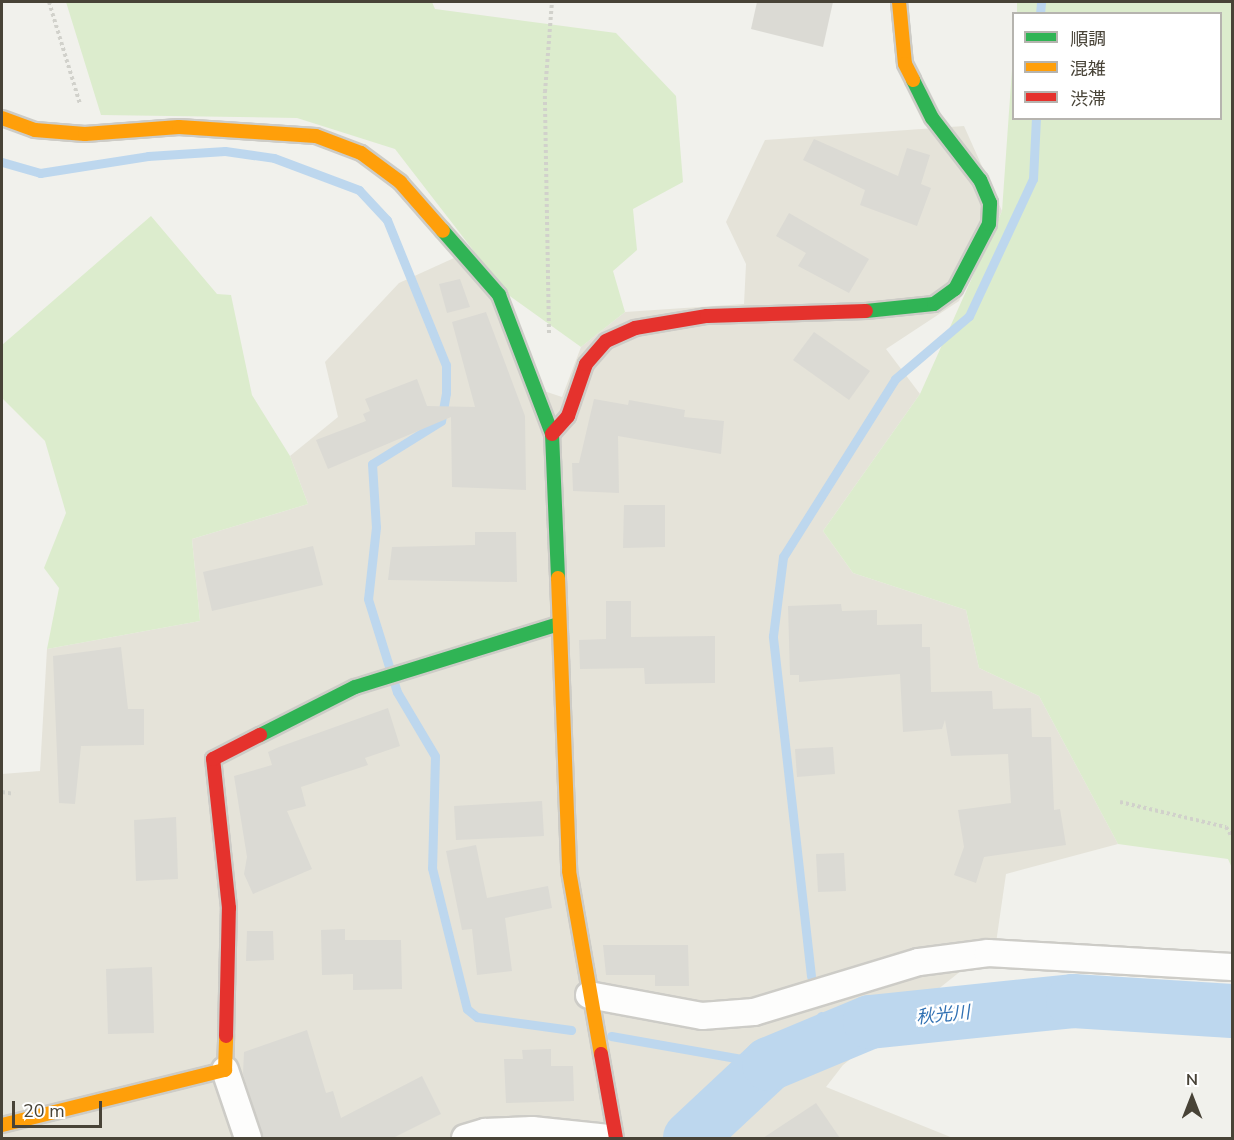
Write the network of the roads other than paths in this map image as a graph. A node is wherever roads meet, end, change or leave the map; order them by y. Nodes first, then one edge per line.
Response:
1 (899, 2) edge
2 (2, 118) edge
3 (552, 434) junction
4 (558, 624) junction
5 (1233, 967) edge
6 (589, 995) junction
7 (225, 1070) junction
8 (2, 1125) edge
9 (248, 1138) edge
10 (465, 1138) edge
11 (609, 1138) edge
12 (616, 1138) edge

1 - 3 street
2 - 3 street
3 - 4 street
4 - 6 street
4 - 7 street
5 - 6 street
6 - 12 street
7 - 8 street
7 - 9 street
10 - 11 street

